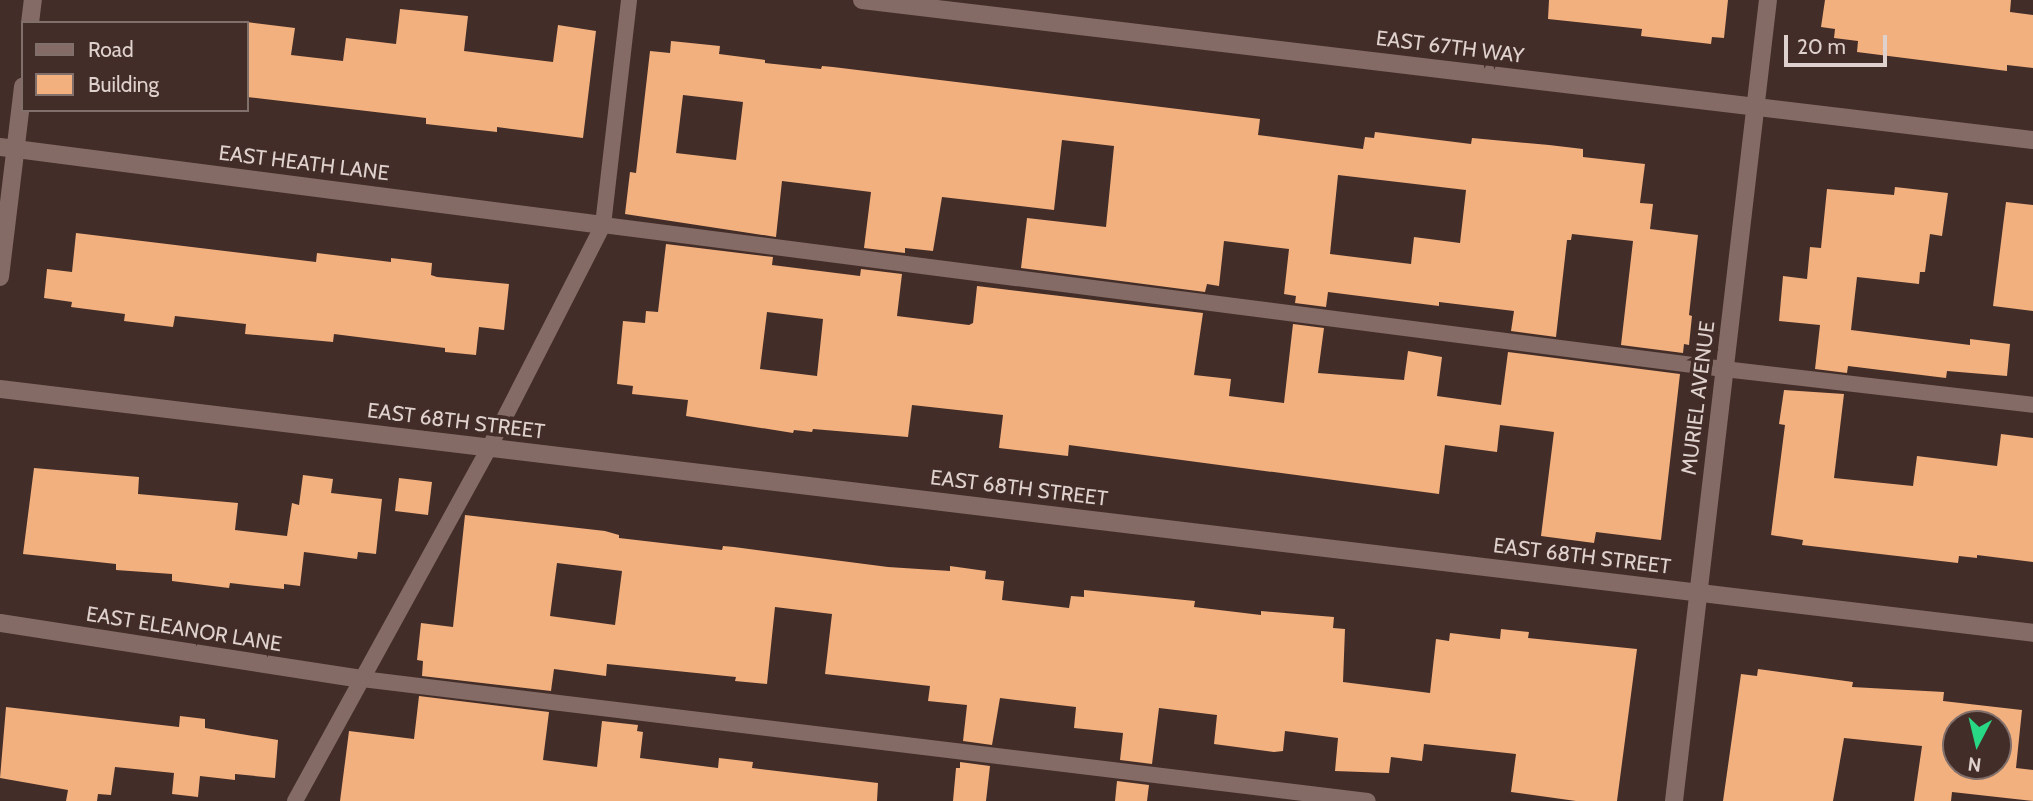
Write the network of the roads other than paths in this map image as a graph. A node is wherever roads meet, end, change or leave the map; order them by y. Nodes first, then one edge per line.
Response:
1 (33, 0) edge
2 (629, 0) edge
3 (862, 0) edge
4 (1768, 0) edge
5 (30, 21) edge
6 (21, 94) edge
7 (1756, 107) junction
8 (2033, 139) edge
9 (8, 148) edge
10 (603, 225) junction
11 (0, 277) edge
12 (1724, 369) junction
13 (0, 389) edge
14 (2033, 405) edge
15 (489, 448) junction
16 (1698, 593) junction
17 (0, 623) edge
18 (2033, 633) edge
19 (362, 679) junction
20 (295, 801) edge
21 (1368, 801) edge
22 (1674, 801) edge

1 - 5 street
2 - 10 lane
3 - 7 street, EAST 67TH WAY
4 - 7 street, MURIEL AVENUE
6 - 9 street
7 - 8 street, EAST 67TH WAY
7 - 12 street, MURIEL AVENUE
9 - 10 street, EAST HEATH LANE
9 - 11 street
10 - 12 lane
10 - 15 lane
12 - 14 lane
12 - 16 street, MURIEL AVENUE
13 - 15 street, EAST 68TH STREET
15 - 16 street, EAST 68TH STREET
15 - 19 lane
16 - 18 street, EAST 68TH STREET
16 - 22 street, MURIEL AVENUE
17 - 19 street, EAST ELEANOR LANE
19 - 20 lane
19 - 21 lane

